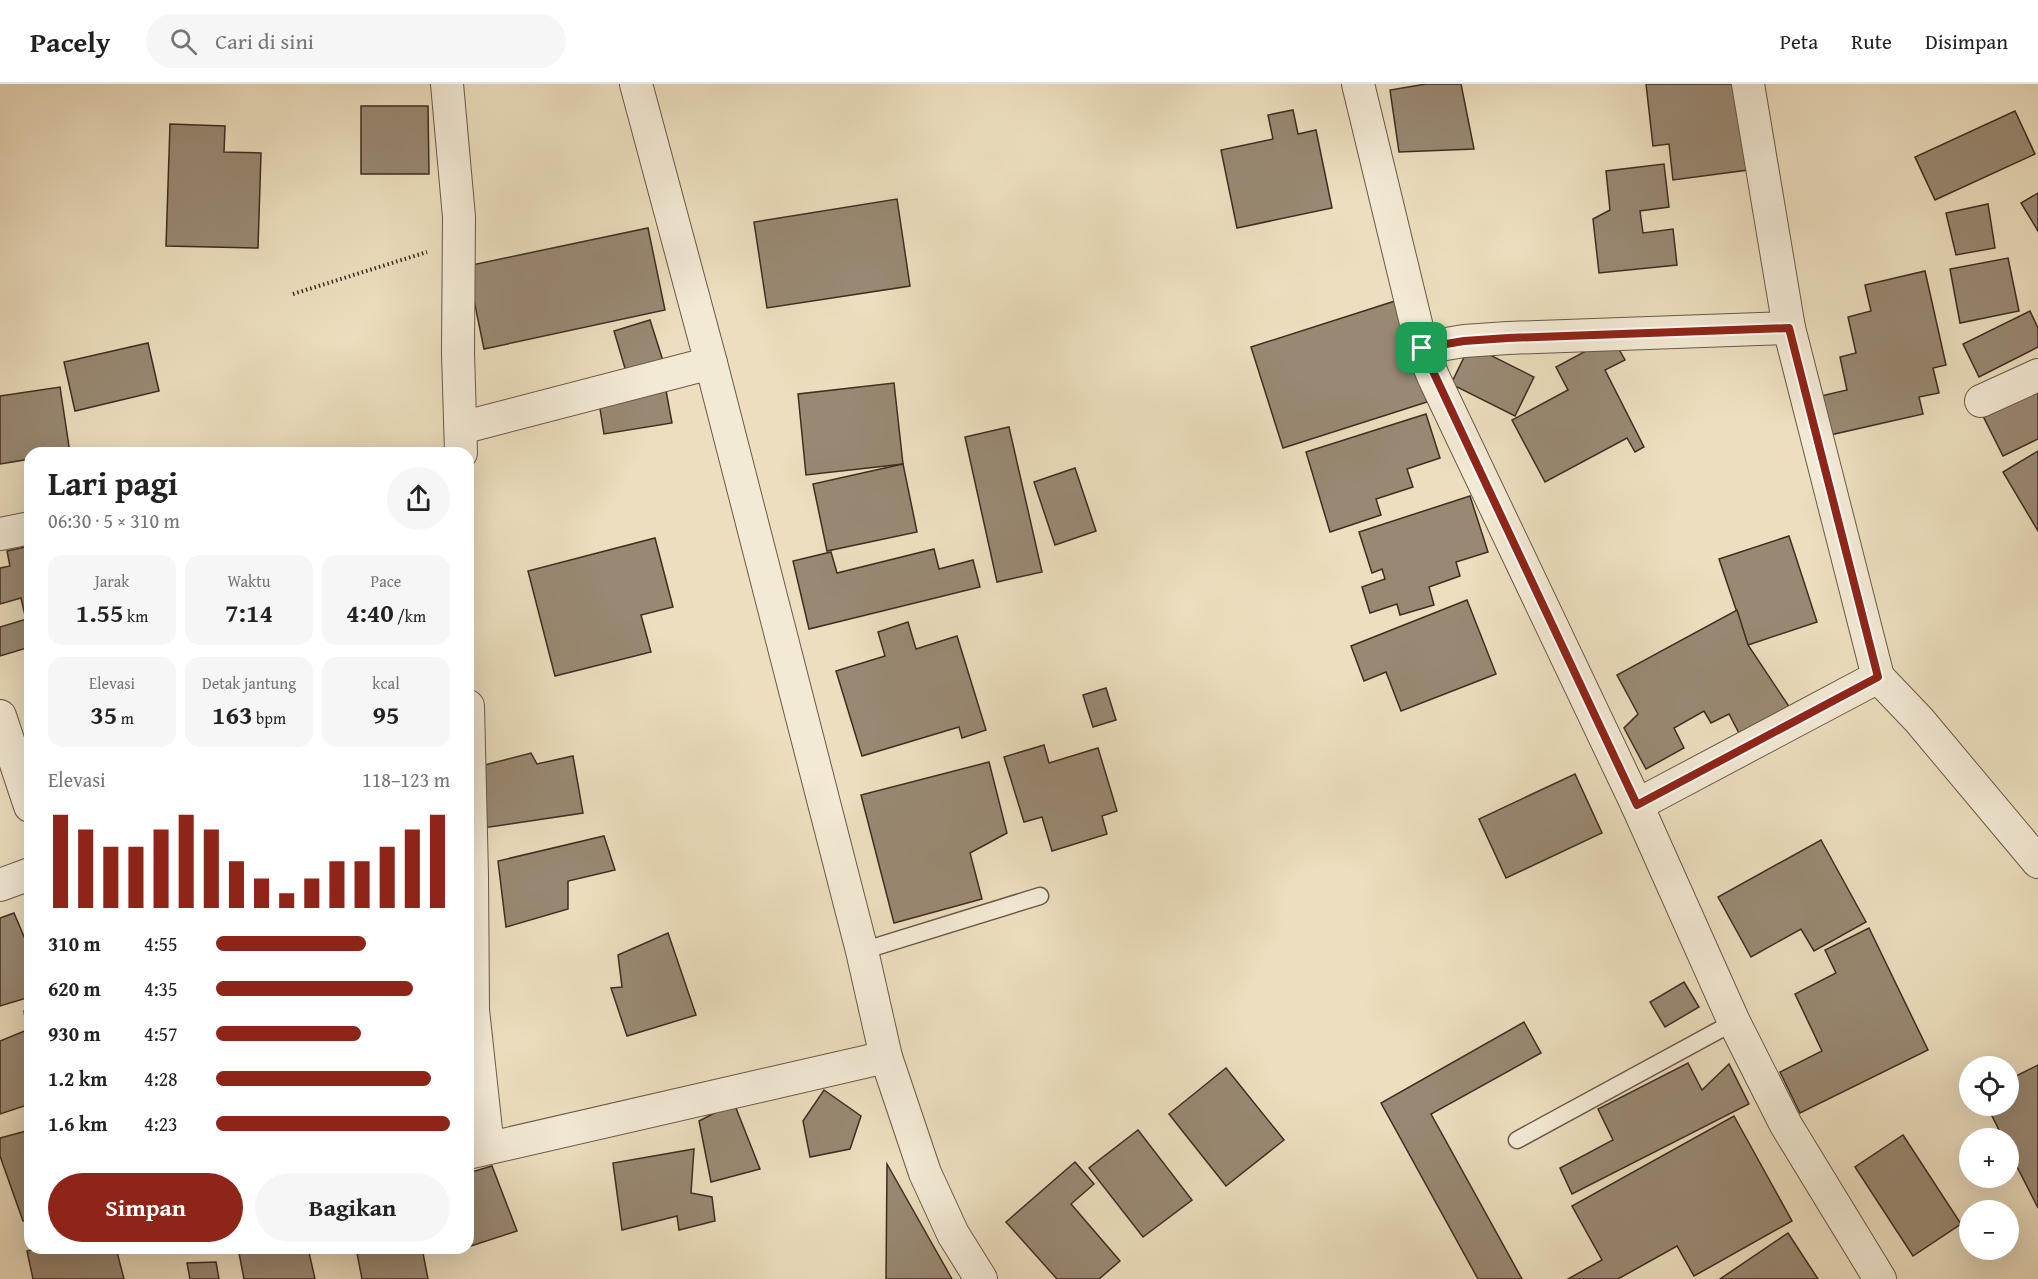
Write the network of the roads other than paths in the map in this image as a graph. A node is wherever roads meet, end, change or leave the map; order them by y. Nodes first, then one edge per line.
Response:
1 (447, 84) edge
2 (636, 84) edge
3 (1358, 84) edge
4 (1748, 84) edge
5 (1789, 328) junction
6 (1422, 348) junction
7 (711, 363) junction
8 (2038, 375) edge
9 (1981, 401) dead end
10 (461, 441) edge
11 (24, 529) edge
12 (0, 534) edge
13 (1878, 677) junction
14 (0, 716) edge
15 (24, 788) edge
16 (1637, 805) junction
17 (2038, 862) edge
18 (24, 876) edge
19 (0, 885) edge
20 (1040, 896) dead end
21 (862, 951) junction
22 (1734, 1022) junction
23 (474, 1038) edge
24 (886, 1057) junction
25 (1517, 1140) dead end
26 (478, 1150) edge
27 (981, 1279) edge
28 (1880, 1279) edge

1 - 10 street
2 - 7 street
3 - 6 street
4 - 5 street
5 - 6 street
5 - 13 street
6 - 16 street
7 - 10 street
7 - 21 street
8 - 9 street
11 - 12 street
13 - 16 street
13 - 17 street
14 - 15 street
16 - 22 street
18 - 19 street
20 - 21 lane
21 - 24 street
22 - 25 lane
22 - 28 street
23 - 26 street
24 - 26 street
24 - 27 street

